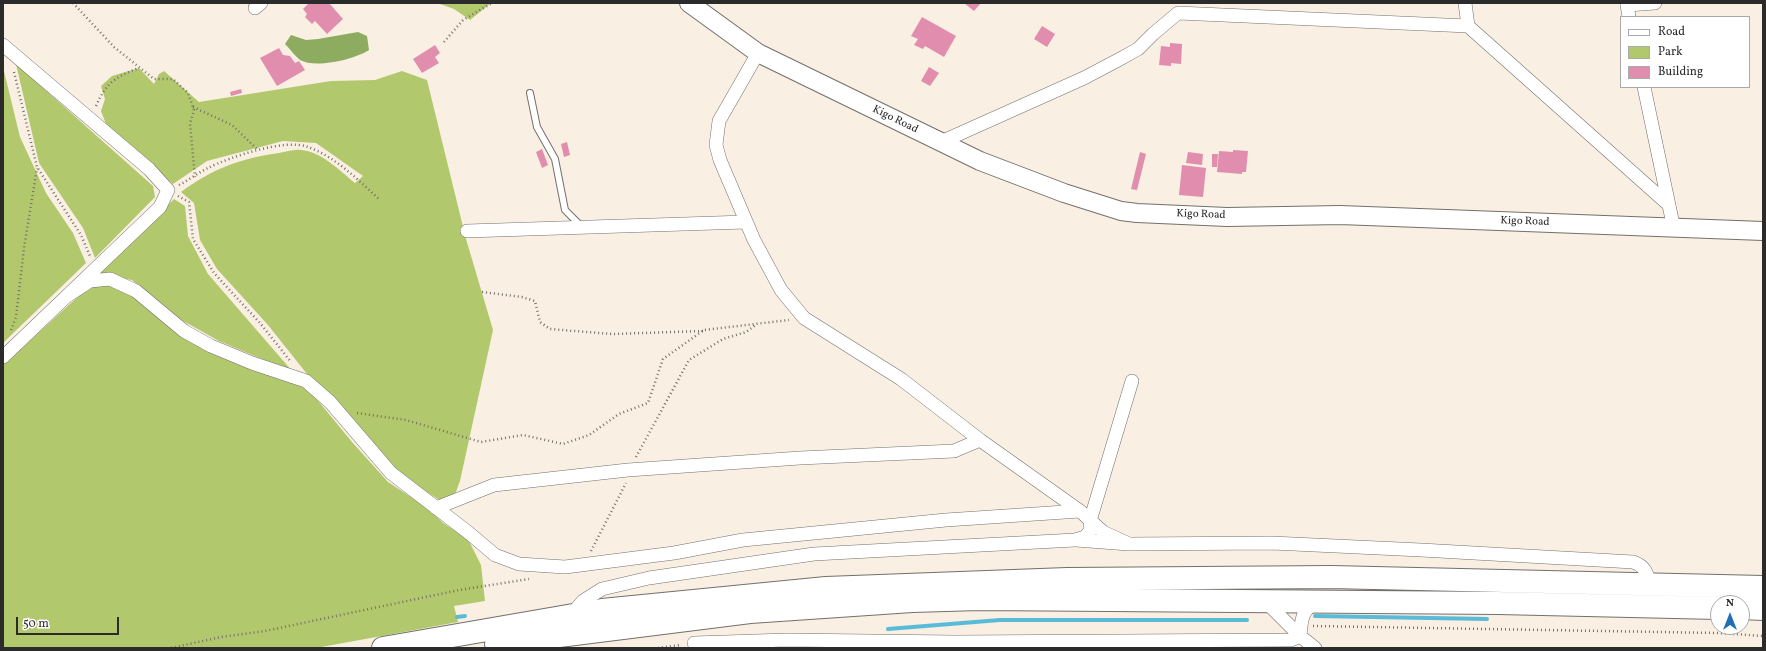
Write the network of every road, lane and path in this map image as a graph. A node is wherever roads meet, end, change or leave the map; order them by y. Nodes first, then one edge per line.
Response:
1 (73, 3) edge
2 (492, 3) edge
3 (689, 3) edge
4 (1464, 3) edge
5 (1655, 3) edge
6 (1629, 16) edge
7 (1468, 26) junction
8 (444, 42) dead end
9 (7, 48) edge
10 (758, 53) junction
11 (139, 68) junction
12 (1644, 88) edge
13 (530, 94) dead end
14 (193, 107) junction
15 (99, 126) junction
16 (941, 142) junction
17 (259, 150) junction
18 (37, 167) junction
19 (195, 177) junction
20 (168, 190) junction
21 (380, 200) dead end
22 (1669, 205) junction
23 (746, 222) junction
24 (583, 228) junction
25 (1674, 229) junction
26 (466, 231) dead end
27 (1763, 231) edge
28 (95, 269) junction
29 (482, 292) dead end
30 (68, 296) junction
31 (804, 318) junction
32 (757, 324) junction
33 (704, 330) junction
34 (11, 331) dead end
35 (3, 357) edge
36 (306, 381) junction
37 (1132, 381) dead end
38 (336, 410) junction
39 (980, 440) junction
40 (628, 470) junction
41 (436, 508) junction
42 (1080, 511) junction
43 (1090, 521) junction
44 (1075, 540) junction
45 (1129, 544) junction
46 (584, 565) junction
47 (534, 578) dead end
48 (1650, 584) junction
49 (1763, 587) edge
50 (1265, 601) junction
51 (1317, 601) junction
52 (1710, 608) edge
53 (1750, 608) edge
54 (1763, 609) edge
55 (571, 615) junction
56 (1300, 631) junction
57 (1763, 636) edge
58 (694, 643) joint
59 (953, 645) edge
60 (171, 648) edge
61 (383, 648) edge
62 (470, 648) edge
63 (658, 648) edge
64 (1315, 648) edge

1 - 11 path
2 - 8 path
3 - 10 street, Kigo Road
4 - 7 street
5 - 6 street
7 - 16 street
7 - 22 street
9 - 15 street
9 - 18 path
10 - 16 street, Kigo Road
10 - 23 street
11 - 14 path
11 - 15 path
12 - 22 street
13 - 24 lane
14 - 17 path
14 - 19 path
15 - 20 street
16 - 25 street, Kigo Road
17 - 19 path
17 - 21 path
18 - 28 path
18 - 34 path
19 - 20 path
20 - 28 street
20 - 36 path
22 - 25 street
23 - 24 street
23 - 31 street
24 - 26 street
25 - 27 street, Kigo Road
28 - 30 street
29 - 33 path
30 - 35 street
30 - 36 street
31 - 32 path
31 - 39 street
32 - 33 path
32 - 40 path
33 - 38 path
36 - 38 street
37 - 43 street
38 - 41 street
39 - 40 street
39 - 42 street
40 - 41 street
40 - 46 path
41 - 46 street
42 - 43 street
42 - 46 street
43 - 44 street
43 - 45 street
44 - 45 street
44 - 55 street
45 - 48 street
47 - 60 path
48 - 49 highway
48 - 55 highway
50 - 51 highway
50 - 56 street
50 - 62 highway
51 - 52 highway
51 - 56 street
53 - 54 highway
55 - 61 highway
56 - 57 path
56 - 59 street
56 - 64 street
58 - 59 street
58 - 63 path

